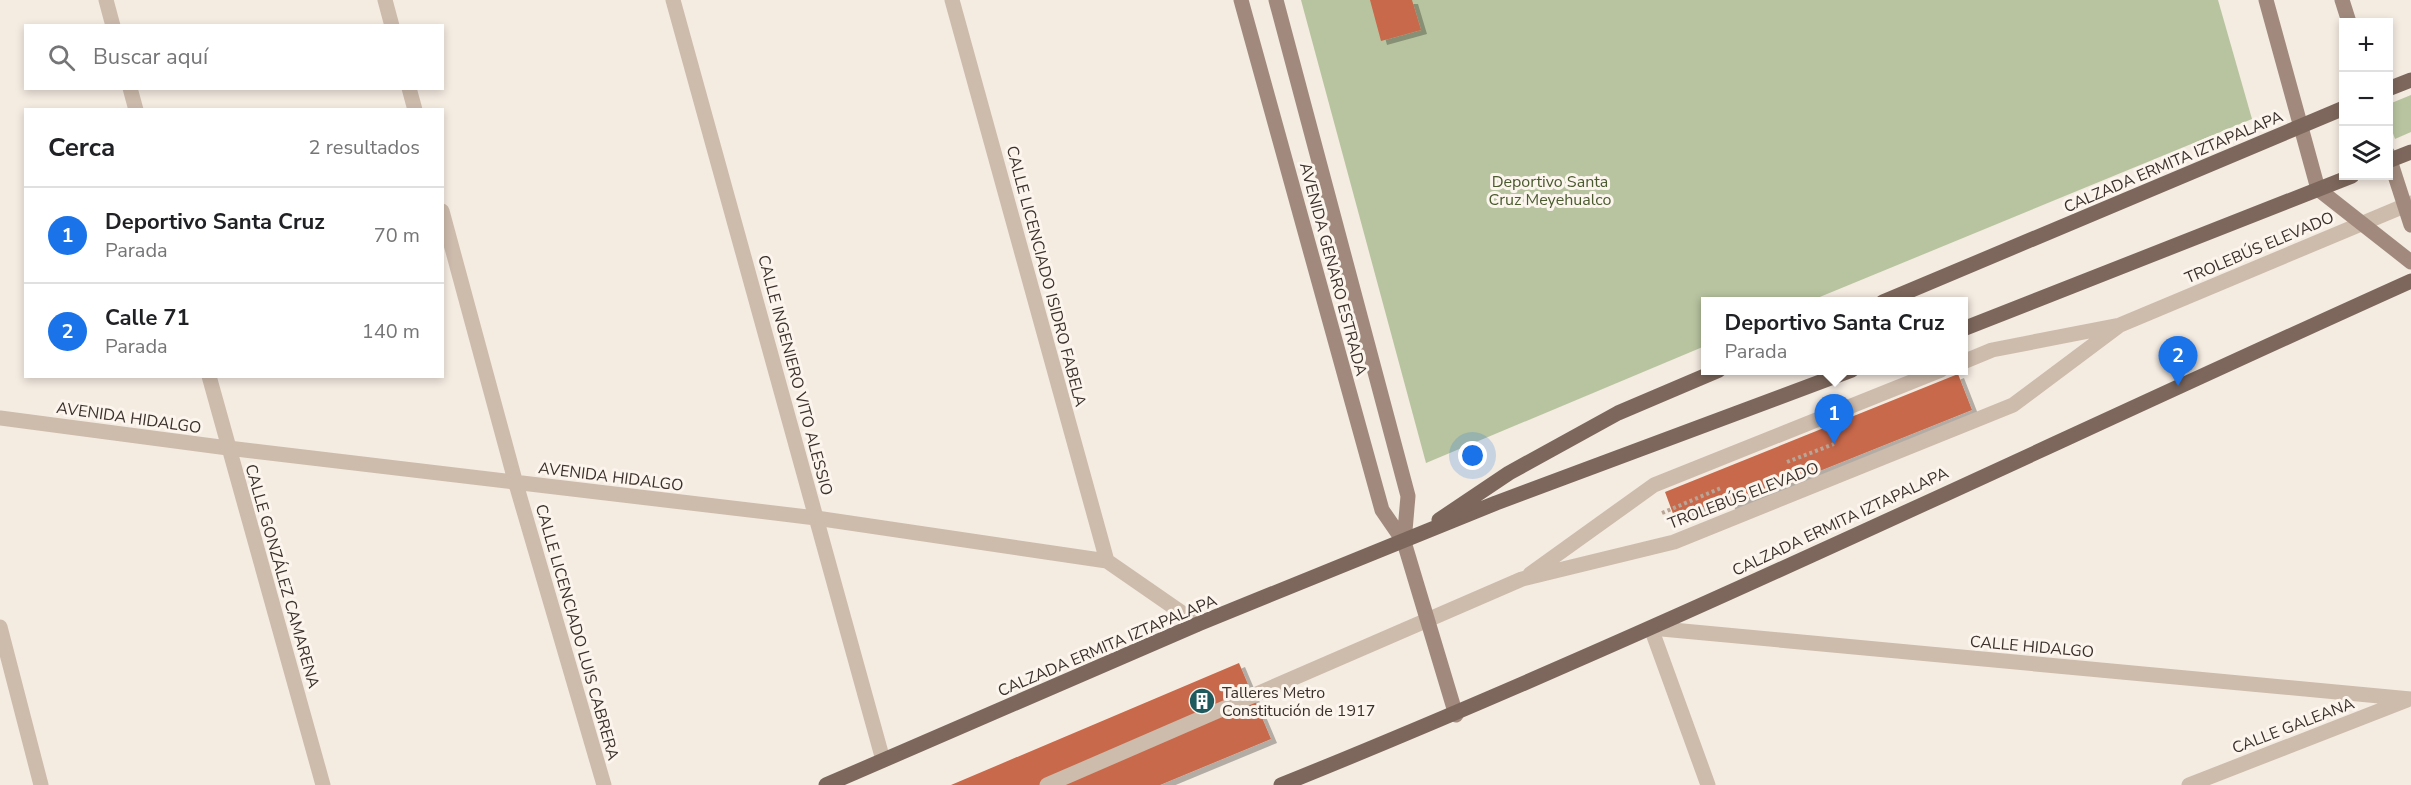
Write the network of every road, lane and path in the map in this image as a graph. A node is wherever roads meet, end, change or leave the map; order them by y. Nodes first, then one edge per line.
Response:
1 (106, 0) edge
2 (385, 0) edge
3 (673, 0) edge
4 (952, 0) edge
5 (1241, 0) edge
6 (1276, 0) edge
7 (2266, 0) edge
8 (2342, 0) edge
9 (2348, 18) edge
10 (112, 24) edge
11 (391, 24) edge
12 (2411, 80) edge
13 (2393, 87) edge
14 (131, 90) edge
15 (410, 90) edge
16 (135, 108) edge
17 (414, 108) edge
18 (2339, 110) edge
19 (2299, 127) junction
20 (2411, 152) edge
21 (2393, 158) edge
22 (2393, 171) edge
23 (2342, 180) edge
24 (2318, 189) junction
25 (2411, 203) edge
26 (444, 219) edge
27 (2411, 225) edge
28 (2411, 262) edge
29 (2411, 281) edge
30 (1895, 297) edge
31 (2120, 325) junction
32 (1968, 327) edge
33 (1968, 360) edge
34 (1707, 375) edge
35 (1839, 375) edge
36 (1928, 375) edge
37 (210, 378) edge
38 (0, 418) edge
39 (228, 448) junction
40 (516, 484) junction
41 (816, 518) junction
42 (1404, 542) junction
43 (1107, 561) junction
44 (1522, 579) junction
45 (1198, 624) junction
46 (0, 627) edge
47 (1651, 628) junction
48 (2410, 699) edge
49 (1456, 714) junction
50 (883, 760) junction
51 (41, 785) edge
52 (324, 785) edge
53 (604, 785) edge
54 (826, 785) edge
55 (1047, 785) edge
56 (1281, 785) edge
57 (1708, 785) edge
58 (2189, 785) edge

1 - 10 street
2 - 11 street
3 - 41 street, CALLE INGENIERO VITO ALESSIO
4 - 43 street, CALLE LICENCIADO ISIDRO FABELA
5 - 42 street, AVENIDA GENARO ESTRADA
6 - 42 street, AVENIDA GENARO ESTRADA
7 - 19 street
8 - 9 street
12 - 13 main road
14 - 16 street
15 - 17 street
18 - 19 main road, CALZADA ERMITA IZTAPALAPA
19 - 24 street
19 - 30 main road, CALZADA ERMITA IZTAPALAPA
20 - 21 main road
22 - 27 street
23 - 24 main road
24 - 28 street
24 - 32 main road
25 - 31 street, TROLEBÚS ELEVADO
26 - 40 street, CALLE LICENCIADO LUIS CABRERA
29 - 47 main road, CALZADA ERMITA IZTAPALAPA
31 - 33 street, TROLEBÚS ELEVADO
31 - 44 street, TROLEBÚS ELEVADO
34 - 42 main road, CALZADA ERMITA IZTAPALAPA
35 - 42 main road, CALZADA ERMITA IZTAPALAPA
36 - 44 street, TROLEBÚS ELEVADO
37 - 39 street, CALLE GONZÁLEZ CAMARENA
38 - 39 street, AVENIDA HIDALGO
39 - 40 street, AVENIDA HIDALGO
39 - 52 street, CALLE GONZÁLEZ CAMARENA
40 - 41 street, AVENIDA HIDALGO
40 - 53 street, CALLE LICENCIADO LUIS CABRERA
41 - 43 street, AVENIDA HIDALGO
41 - 50 street, CALLE INGENIERO VITO ALESSIO
42 - 45 main road, CALZADA ERMITA IZTAPALAPA
42 - 49 street, AVENIDA GENARO ESTRADA
43 - 45 street, AVENIDA HIDALGO
44 - 55 street, TROLEBÚS ELEVADO
45 - 50 main road, CALZADA ERMITA IZTAPALAPA
46 - 51 street
47 - 48 street, CALLE HIDALGO
47 - 49 main road, CALZADA ERMITA IZTAPALAPA
47 - 57 street
48 - 58 street, CALLE GALEANA
49 - 56 main road, CALZADA ERMITA IZTAPALAPA
50 - 54 main road, CALZADA ERMITA IZTAPALAPA

